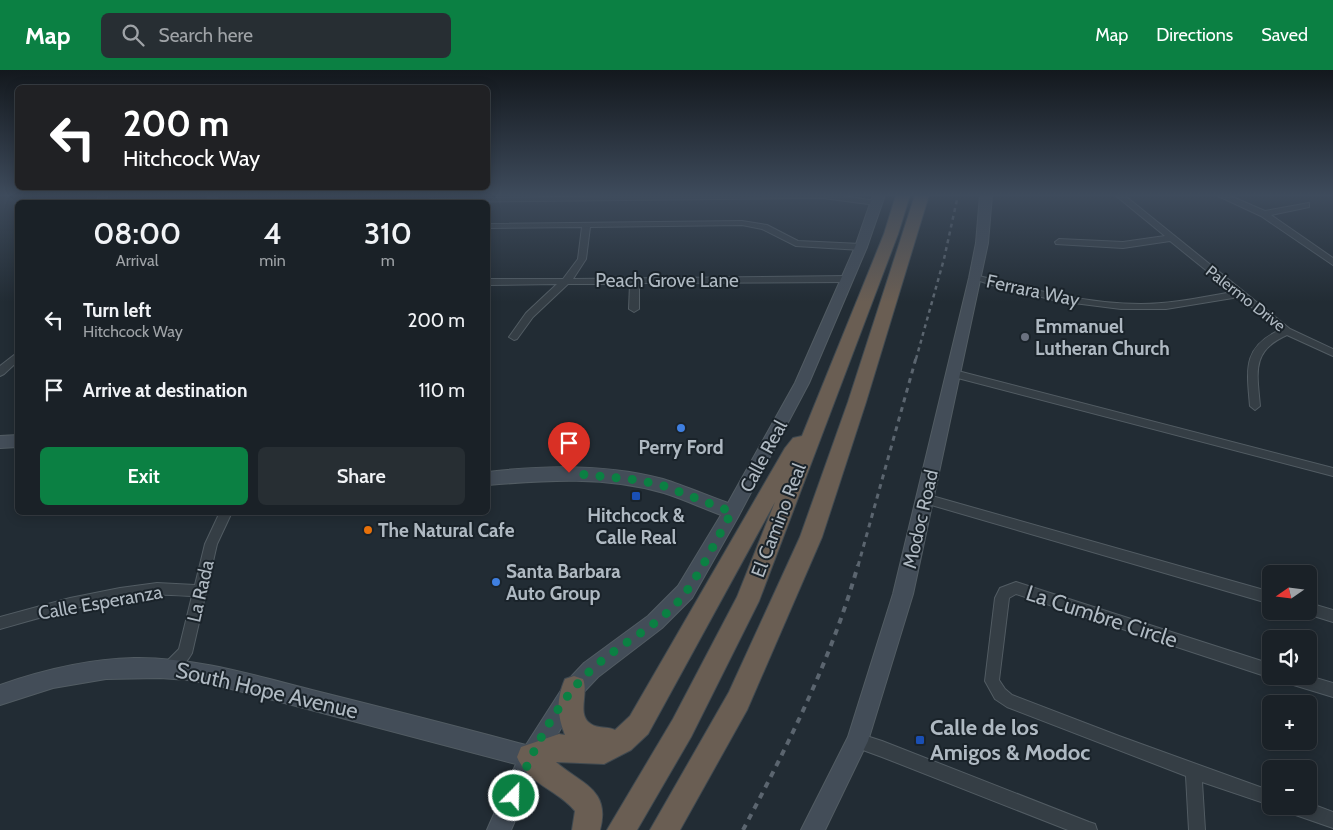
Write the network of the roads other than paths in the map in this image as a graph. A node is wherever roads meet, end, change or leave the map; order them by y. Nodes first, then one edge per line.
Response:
1 (585, 230) edge
2 (771, 230) edge
3 (867, 230) edge
4 (892, 230) edge
5 (911, 230) edge
6 (983, 230) edge
7 (1163, 230) edge
8 (1288, 230) edge
9 (1172, 238) junction
10 (1059, 242) dead end
11 (861, 247) junction
12 (1333, 262) edge
13 (975, 278) junction
14 (848, 279) junction
15 (635, 280) junction
16 (566, 281) junction
17 (490, 282) edge
18 (1240, 294) junction
19 (634, 308) dead end
20 (1287, 331) junction
21 (514, 337) dead end
22 (1333, 353) edge
23 (15, 358) edge
24 (0, 372) edge
25 (954, 374) junction
26 (1255, 406) dead end
27 (816, 423) junction
28 (15, 441) edge
29 (0, 442) edge
30 (1333, 472) edge
31 (490, 478) edge
32 (925, 499) junction
33 (732, 512) junction
34 (225, 515) edge
35 (201, 591) junction
36 (1262, 595) edge
37 (1318, 612) edge
38 (1333, 616) edge
39 (0, 623) edge
40 (171, 667) junction
41 (1262, 668) edge
42 (1317, 685) edge
43 (574, 688) junction
44 (1333, 690) edge
45 (0, 695) edge
46 (622, 741) junction
47 (857, 741) junction
48 (531, 757) junction
49 (1194, 772) junction
50 (1262, 796) edge
51 (1317, 814) edge
52 (1333, 820) edge
53 (499, 830) edge
54 (586, 830) edge
55 (621, 830) edge
56 (664, 830) edge
57 (813, 830) edge
58 (1089, 830) edge
59 (1197, 830) edge

1 - 16 street
2 - 11 street
3 - 11 street, Calle Real
4 - 27 highway, El Camino Real
5 - 56 highway, El Camino Real
6 - 13 street, Modoc Road
7 - 9 street, Palermo Drive
8 - 12 street
9 - 10 street
9 - 18 street, Palermo Drive
11 - 14 street, Calle Real
13 - 18 street, Ferrara Way
13 - 25 street, Modoc Road
14 - 15 street, Peach Grove Lane
14 - 33 street, Calle Real
15 - 16 street, Peach Grove Lane
15 - 19 street
16 - 17 street, Peach Grove Lane
16 - 21 street
18 - 20 street, Palermo Drive
20 - 22 street, Palermo Drive
20 - 26 street
23 - 24 street
25 - 30 street
25 - 32 street, Modoc Road
27 - 46 highway
27 - 55 highway, El Camino Real
28 - 29 street
31 - 33 street
32 - 36 street
32 - 47 street, Modoc Road
33 - 43 street, Calle Real
34 - 35 street, La Rada
35 - 39 street, Calle Esperanza
35 - 40 street, La Rada
37 - 38 street
40 - 45 street, South Hope Avenue
40 - 48 street, South Hope Avenue
41 - 49 street, La Cumbre Circle
42 - 44 street
43 - 46 highway
43 - 48 street, Calle Real
46 - 48 highway
47 - 57 street, Modoc Road
47 - 58 street
48 - 53 street, Calle Real
48 - 54 highway
49 - 50 street, La Cumbre Circle
49 - 59 street
51 - 52 street

